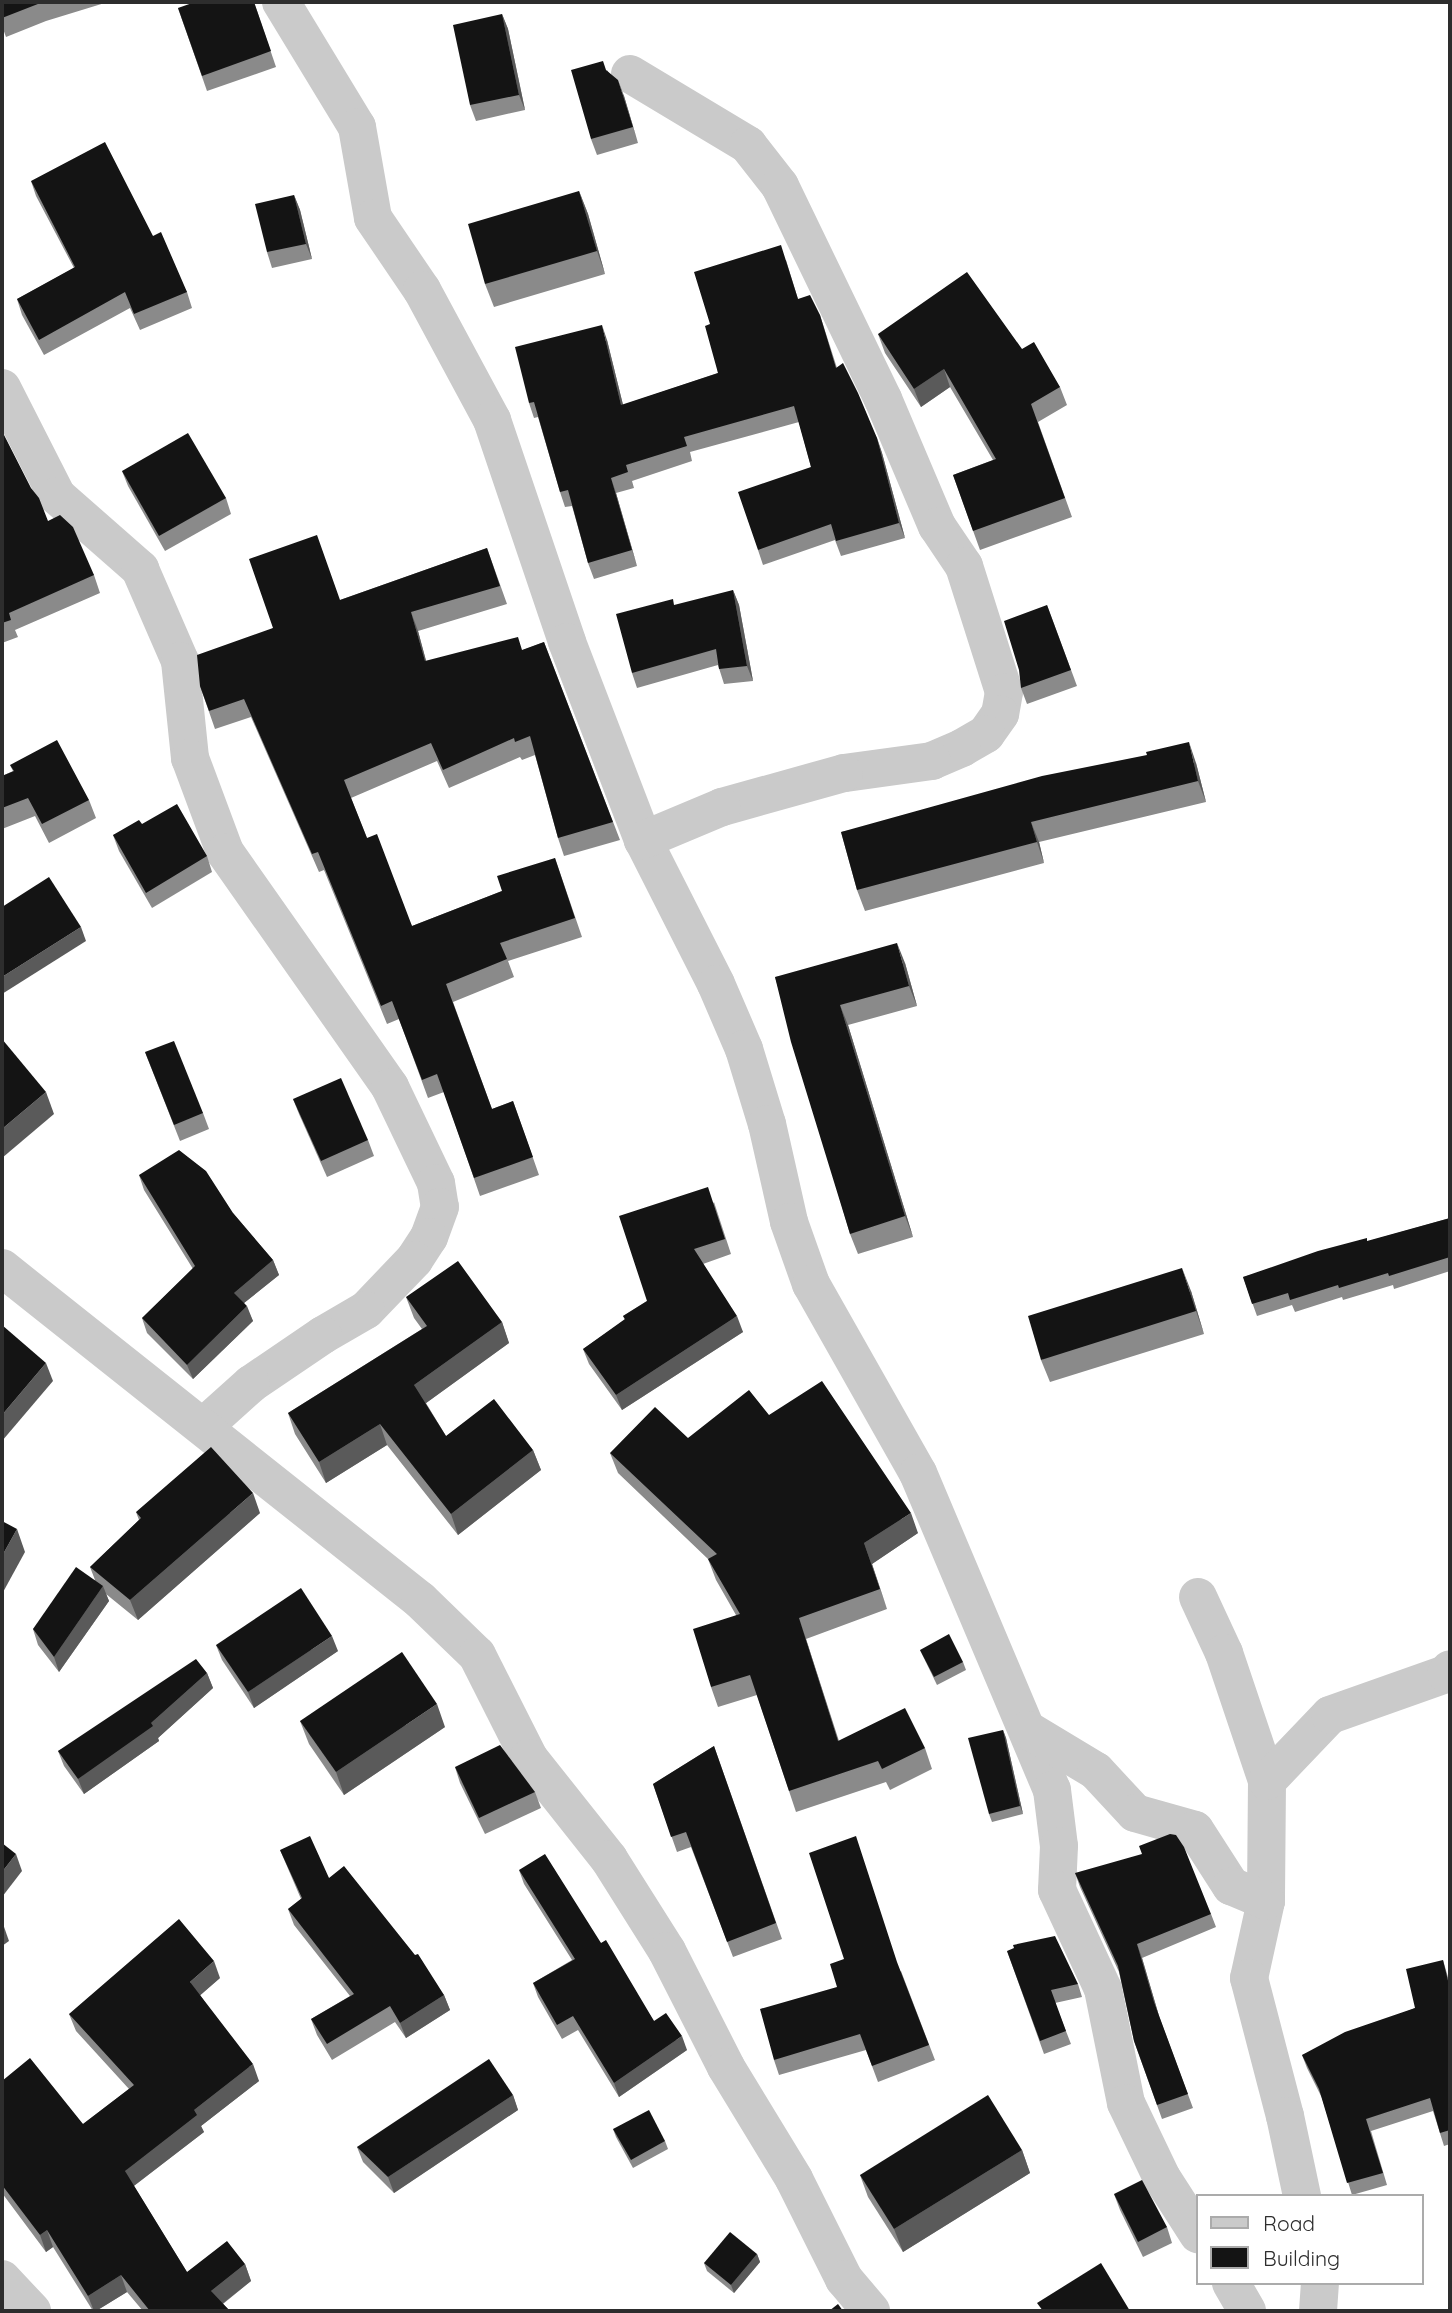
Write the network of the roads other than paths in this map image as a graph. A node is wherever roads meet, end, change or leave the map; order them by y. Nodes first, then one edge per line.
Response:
1 (281, 2) edge
2 (630, 74) dead end
3 (2, 388) edge
4 (643, 840) junction
5 (2, 1268) edge
6 (203, 1427) junction
7 (1198, 1597) dead end
8 (1450, 1669) edge
9 (1028, 1730) junction
10 (1267, 1781) junction
11 (1266, 1902) junction
12 (1302, 2194) edge
13 (1196, 2231) edge
14 (2, 2279) edge
15 (1232, 2285) edge
16 (1320, 2285) edge
17 (32, 2311) edge
18 (871, 2311) edge
19 (1247, 2311) edge
20 (1318, 2311) edge

1 - 4 street
2 - 4 street
3 - 6 street
4 - 9 street
5 - 6 street
6 - 18 street
7 - 10 street
8 - 10 street
9 - 11 street
9 - 13 street
10 - 11 street
11 - 12 street
14 - 17 street
15 - 19 street
16 - 20 street

